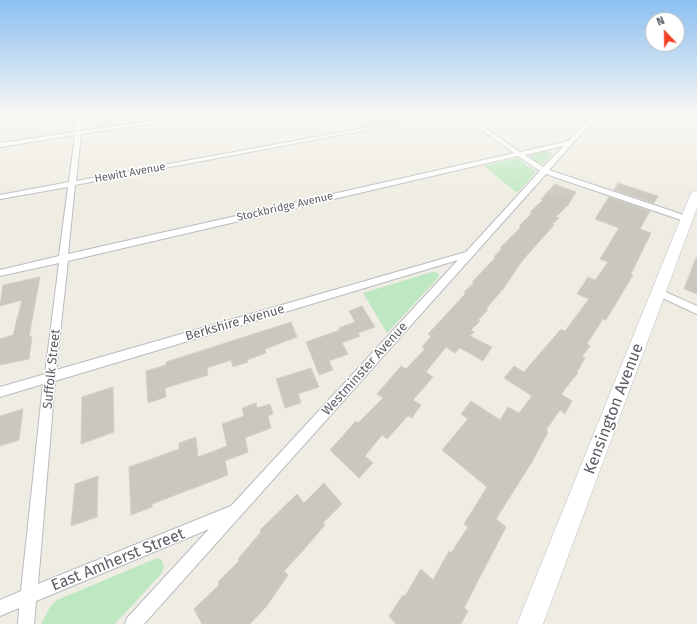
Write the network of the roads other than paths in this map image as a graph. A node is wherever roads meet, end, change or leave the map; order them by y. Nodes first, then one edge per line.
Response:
1 (17, 143) edge
2 (77, 143) edge
3 (289, 143) edge
4 (503, 143) edge
5 (566, 143) edge
6 (570, 143) edge
7 (0, 146) edge
8 (518, 154) junction
9 (544, 171) junction
10 (72, 183) junction
11 (697, 193) edge
12 (0, 197) edge
13 (687, 219) junction
14 (469, 254) junction
15 (63, 258) junction
16 (0, 273) edge
17 (659, 293) junction
18 (697, 310) edge
19 (50, 377) junction
20 (0, 392) edge
21 (236, 511) junction
22 (29, 596) junction
23 (0, 608) edge
24 (26, 624) edge
25 (133, 624) edge
26 (530, 624) edge

1 - 7 street
2 - 10 street, Suffolk Street
3 - 10 street, Hewitt Avenue
4 - 8 street
5 - 8 street, Stockbridge Avenue
6 - 9 street, Westminster Avenue
8 - 9 street
8 - 15 street, Stockbridge Avenue
9 - 13 street
9 - 14 street, Westminster Avenue
10 - 12 street, Hewitt Avenue
10 - 15 street, Suffolk Street
11 - 13 street, Kensington Avenue
13 - 17 street, Kensington Avenue
14 - 19 street, Berkshire Avenue
14 - 21 street, Westminster Avenue
15 - 16 street, Stockbridge Avenue
15 - 19 street, Suffolk Street
17 - 18 street
17 - 26 street, Kensington Avenue
19 - 20 street, Berkshire Avenue
19 - 22 street, Suffolk Street
21 - 22 street, East Amherst Street
21 - 25 street, Westminster Avenue
22 - 23 street, East Amherst Street
22 - 24 street, Suffolk Street

